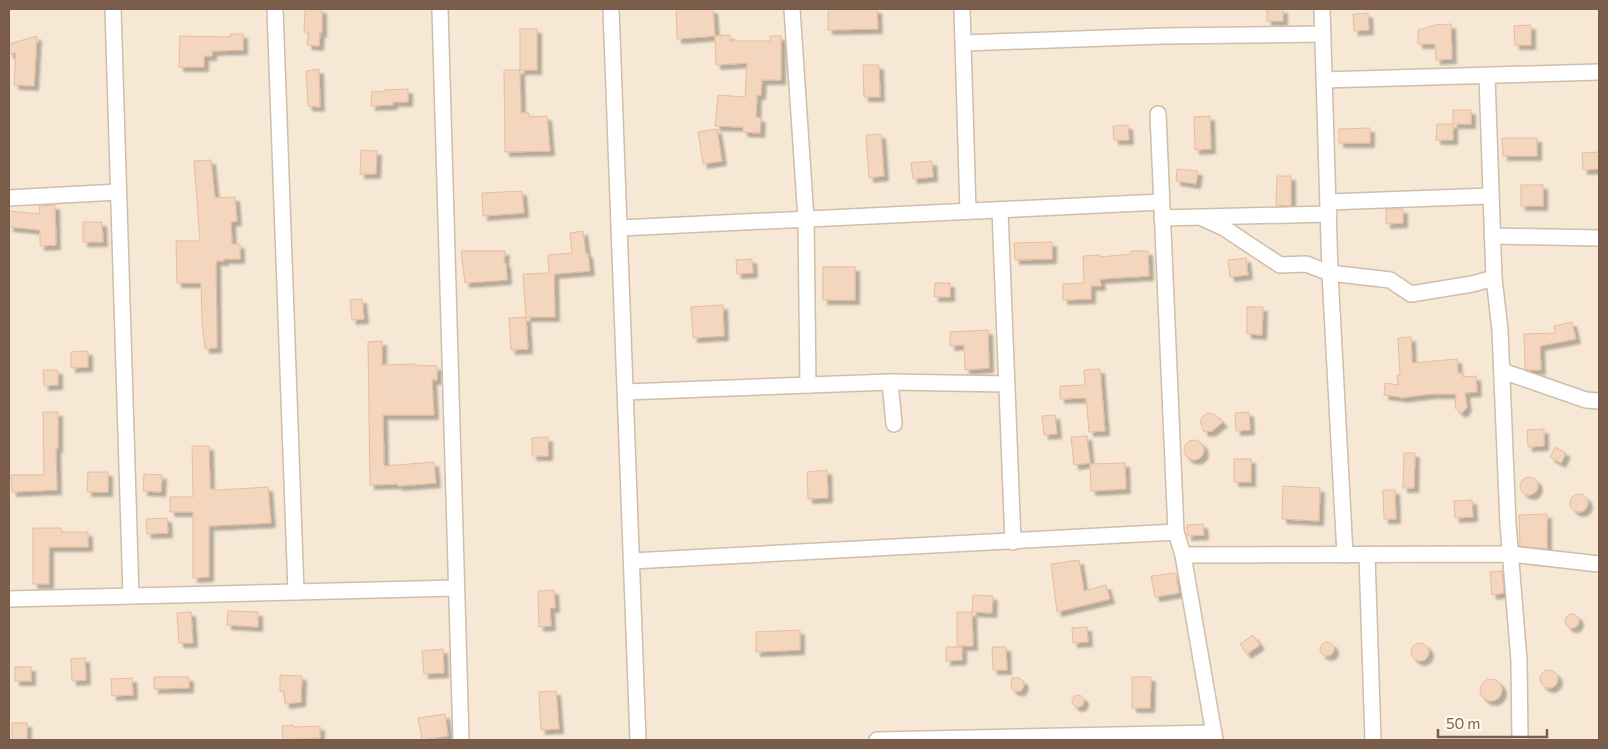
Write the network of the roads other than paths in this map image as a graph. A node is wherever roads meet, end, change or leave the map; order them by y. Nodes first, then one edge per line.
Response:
1 (112, 9) edge
2 (275, 9) edge
3 (440, 9) edge
4 (612, 9) edge
5 (792, 9) edge
6 (962, 9) edge
7 (1322, 9) edge
8 (1323, 34) junction
9 (964, 43) junction
10 (1599, 72) edge
11 (1487, 76) junction
12 (1324, 80) junction
13 (1158, 114) dead end
14 (118, 192) junction
15 (1490, 196) junction
16 (9, 198) edge
17 (1162, 202) junction
18 (1329, 208) junction
19 (1000, 210) junction
20 (968, 211) junction
21 (1200, 217) junction
22 (1162, 218) junction
23 (806, 219) junction
24 (620, 228) junction
25 (1492, 236) junction
26 (1599, 238) edge
27 (1330, 273) junction
28 (1494, 278) junction
29 (1502, 371) junction
30 (890, 382) junction
31 (1007, 384) junction
32 (808, 385) junction
33 (626, 392) junction
34 (1599, 401) edge
35 (894, 424) dead end
36 (1176, 532) junction
37 (1013, 542) junction
38 (1510, 554) junction
39 (1183, 555) junction
40 (1345, 555) junction
41 (1367, 555) junction
42 (632, 561) junction
43 (1599, 564) edge
44 (456, 588) junction
45 (296, 592) junction
46 (132, 596) junction
47 (9, 599) edge
48 (1214, 737) edge
49 (990, 739) edge
50 (461, 740) edge
51 (638, 740) edge
52 (877, 740) edge
53 (1374, 740) edge
54 (1520, 740) edge

1 - 14 street
2 - 45 street
3 - 44 street
4 - 24 street
5 - 23 street
6 - 9 street
7 - 8 street
8 - 9 street
8 - 12 street
9 - 20 street
10 - 11 street
11 - 12 street
11 - 15 street
12 - 18 street
13 - 17 street
14 - 16 street
14 - 46 street
15 - 18 street
15 - 25 street
17 - 19 street
17 - 22 street
18 - 21 street
18 - 27 street
19 - 20 street
19 - 31 street
20 - 23 street
21 - 22 street
21 - 27 street
22 - 36 street
23 - 24 street
23 - 32 street
24 - 33 street
25 - 26 street
25 - 28 street
27 - 28 street
27 - 40 street
28 - 29 street
29 - 34 street
29 - 38 street
30 - 31 street
30 - 32 street
30 - 35 street
31 - 37 street
32 - 33 street
33 - 42 street
36 - 37 street
36 - 39 street
37 - 42 street
38 - 41 street
38 - 43 street
38 - 54 street
39 - 40 street
39 - 48 street
40 - 41 street
41 - 53 street
42 - 51 street
44 - 45 street
44 - 50 street
45 - 46 street
46 - 47 street
48 - 49 street
49 - 52 street

